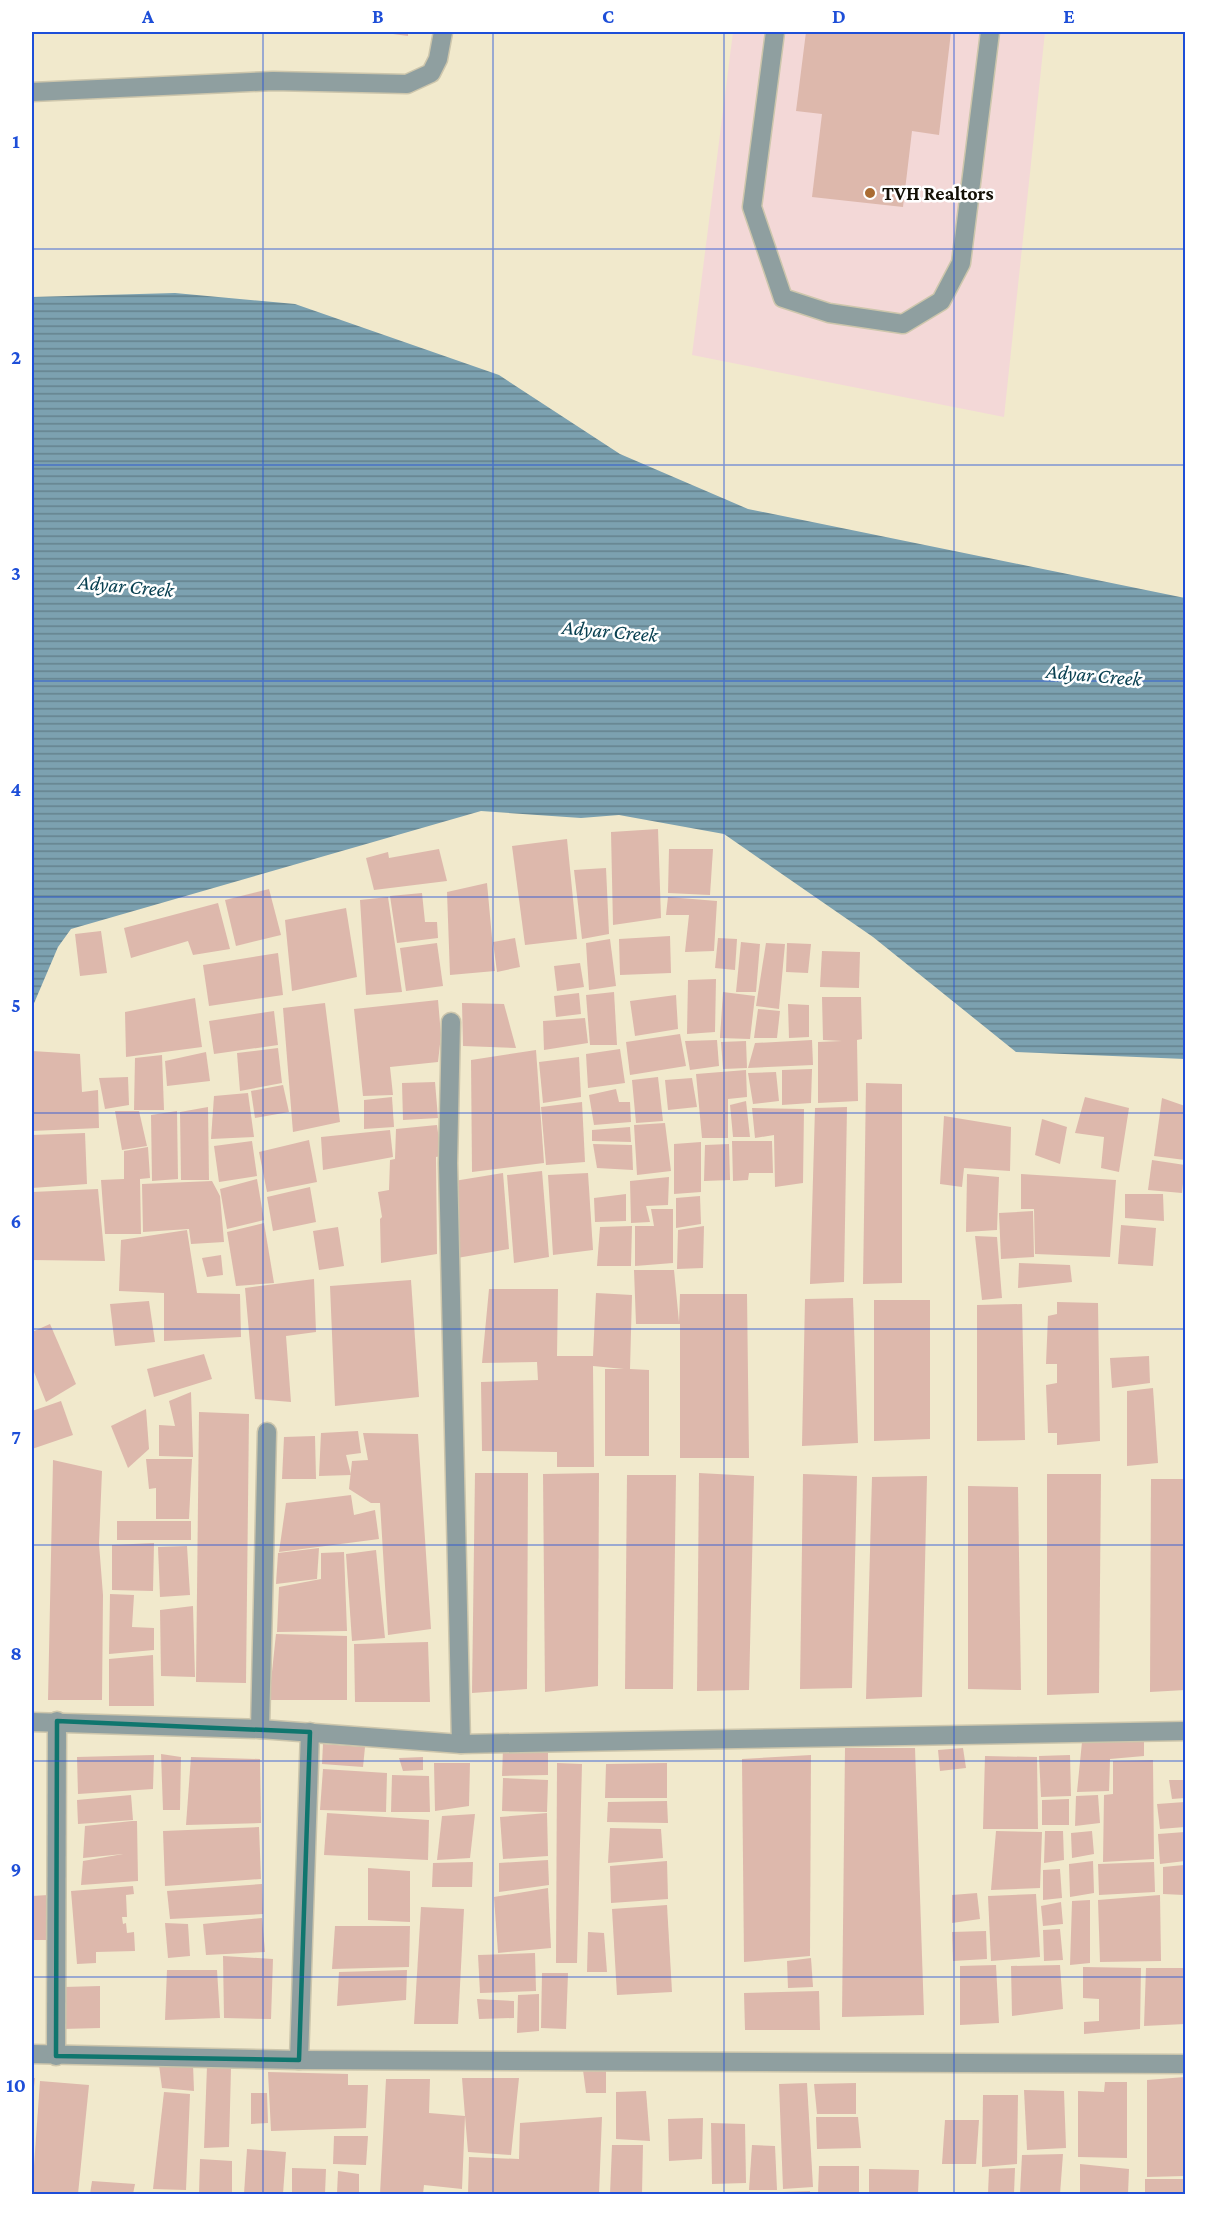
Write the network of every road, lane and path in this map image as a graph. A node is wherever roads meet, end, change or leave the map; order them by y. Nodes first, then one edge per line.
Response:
1 (443, 32) edge
2 (775, 32) edge
3 (990, 32) edge
4 (32, 93) edge
5 (451, 1022) dead end
6 (267, 1432) dead end
7 (57, 1721) junction
8 (32, 1722) edge
9 (260, 1729) junction
10 (1185, 1731) edge
11 (310, 1732) junction
12 (461, 1744) junction
13 (32, 2054) edge
14 (56, 2056) junction
15 (299, 2060) junction
16 (1185, 2064) edge

1 - 4 street
2 - 3 street
5 - 12 street
6 - 9 street
7 - 8 street
7 - 9 street
7 - 14 street
9 - 11 street
10 - 12 street
11 - 12 street
11 - 15 street
13 - 14 street
14 - 15 street
15 - 16 street

